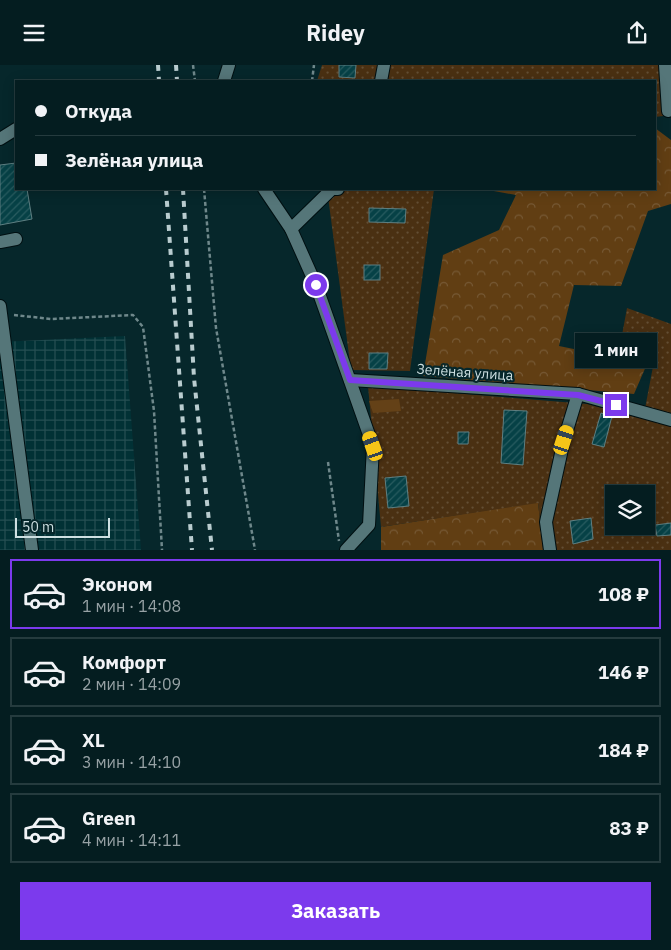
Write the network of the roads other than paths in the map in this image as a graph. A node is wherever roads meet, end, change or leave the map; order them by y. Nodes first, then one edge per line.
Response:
1 (229, 65) edge
2 (384, 65) edge
3 (665, 65) edge
4 (224, 80) edge
5 (381, 80) edge
6 (668, 111) dead end
7 (15, 130) edge
8 (0, 139) edge
9 (265, 190) edge
10 (331, 190) edge
11 (292, 229) junction
12 (16, 239) dead end
13 (0, 242) edge
14 (0, 309) edge
15 (350, 380) junction
16 (578, 395) junction
17 (671, 419) edge
18 (32, 550) edge
19 (346, 550) edge
20 (550, 550) edge

1 - 4 street
2 - 5 street
3 - 6 street
7 - 8 street
9 - 11 street
10 - 11 street
11 - 15 street
12 - 13 street
14 - 18 street
15 - 16 street, Зелёная улица
15 - 19 street
16 - 17 street, Зелёная улица
16 - 20 street

